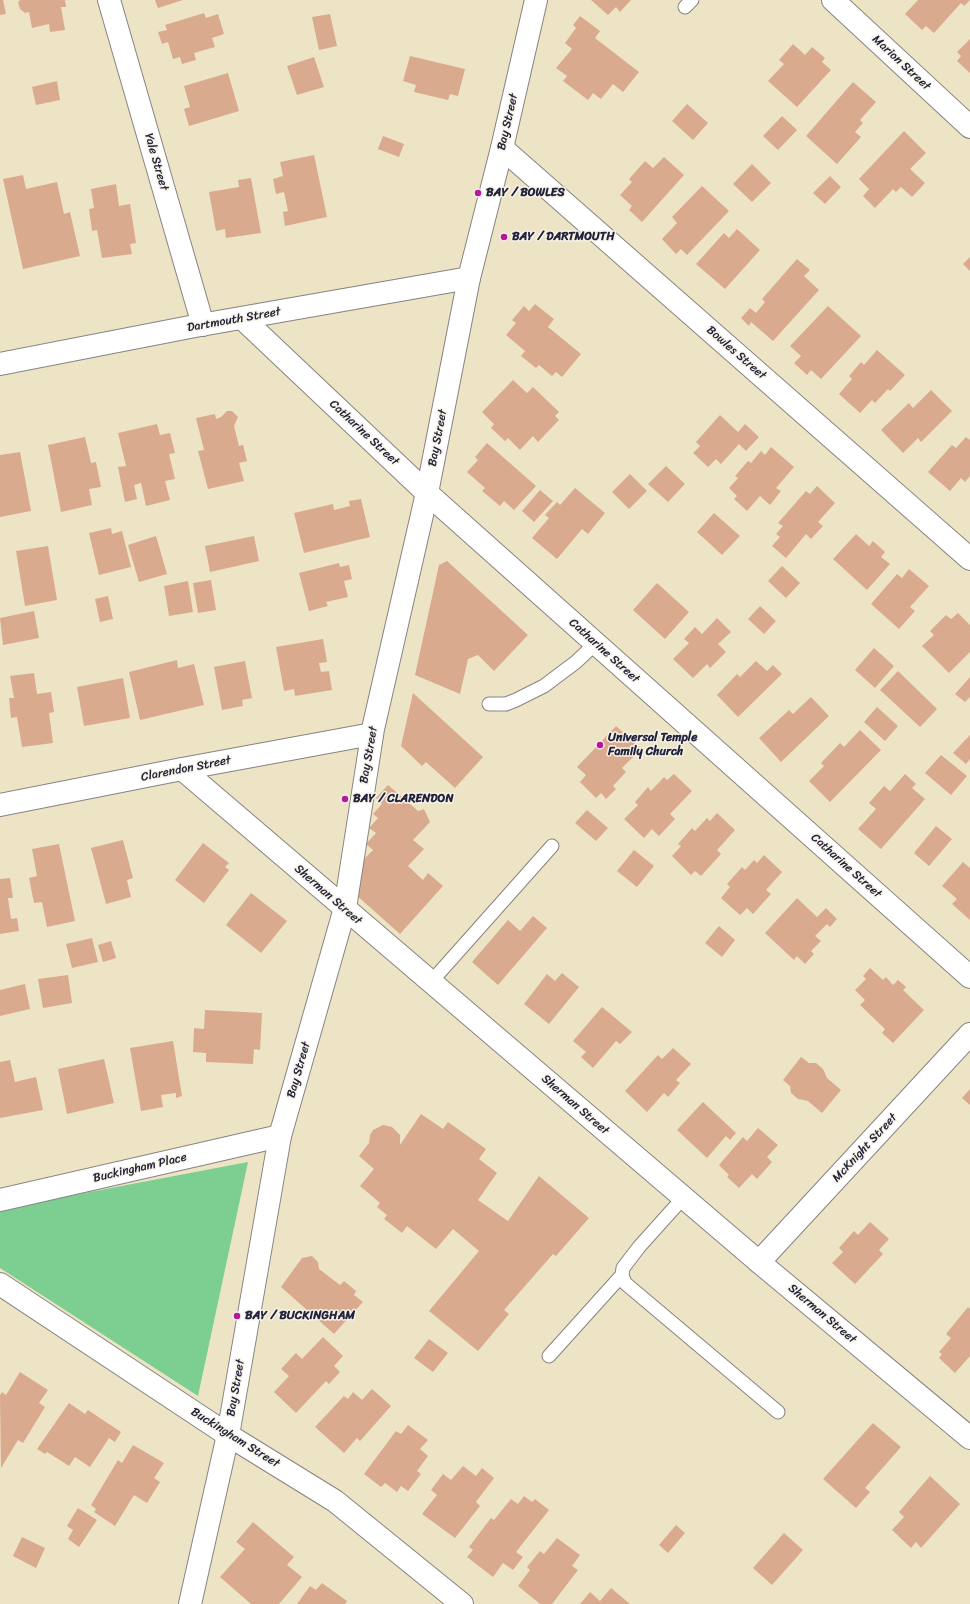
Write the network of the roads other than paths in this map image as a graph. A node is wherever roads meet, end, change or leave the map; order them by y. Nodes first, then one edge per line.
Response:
1 (109, 0) edge
2 (536, 0) edge
3 (833, 0) edge
4 (970, 127) edge
5 (502, 148) junction
6 (469, 278) junction
7 (243, 319) junction
8 (203, 325) junction
9 (0, 364) edge
10 (427, 493) junction
11 (970, 559) edge
12 (596, 643) junction
13 (489, 704) dead end
14 (372, 734) junction
15 (182, 770) junction
16 (0, 805) edge
17 (552, 846) dead end
18 (345, 908) junction
19 (970, 977) edge
20 (431, 982) junction
21 (970, 1034) edge
22 (280, 1136) junction
23 (683, 1198) junction
24 (0, 1200) edge
25 (759, 1262) junction
26 (622, 1275) junction
27 (0, 1284) edge
28 (549, 1356) dead end
29 (778, 1412) dead end
30 (228, 1435) junction
31 (970, 1438) edge
32 (190, 1604) edge
33 (462, 1604) edge

1 - 8 street, Yale Street
2 - 5 street, Bay Street
3 - 4 street, Marion Street
5 - 6 street, Bay Street
5 - 11 street, Bowles Street
6 - 7 street, Dartmouth Street
6 - 10 street, Bay Street
7 - 8 street, Dartmouth Street
7 - 10 street, Catharine Street
8 - 9 street, Dartmouth Street
10 - 12 street, Catharine Street
10 - 14 street, Bay Street
12 - 13 lane
12 - 19 street, Catharine Street
14 - 15 street, Clarendon Street
14 - 18 street, Bay Street
15 - 16 street, Clarendon Street
15 - 18 street, Sherman Street
17 - 20 lane
18 - 20 street, Sherman Street
18 - 22 street, Bay Street
20 - 23 street, Sherman Street
21 - 25 street, McKnight Street
22 - 24 street, Buckingham Place
22 - 30 street, Bay Street
23 - 25 street, Sherman Street
23 - 26 lane
25 - 31 street, Sherman Street
26 - 28 lane
26 - 29 lane
27 - 30 street, Buckingham Street
30 - 32 street, Bay Street
30 - 33 street, Buckingham Street

